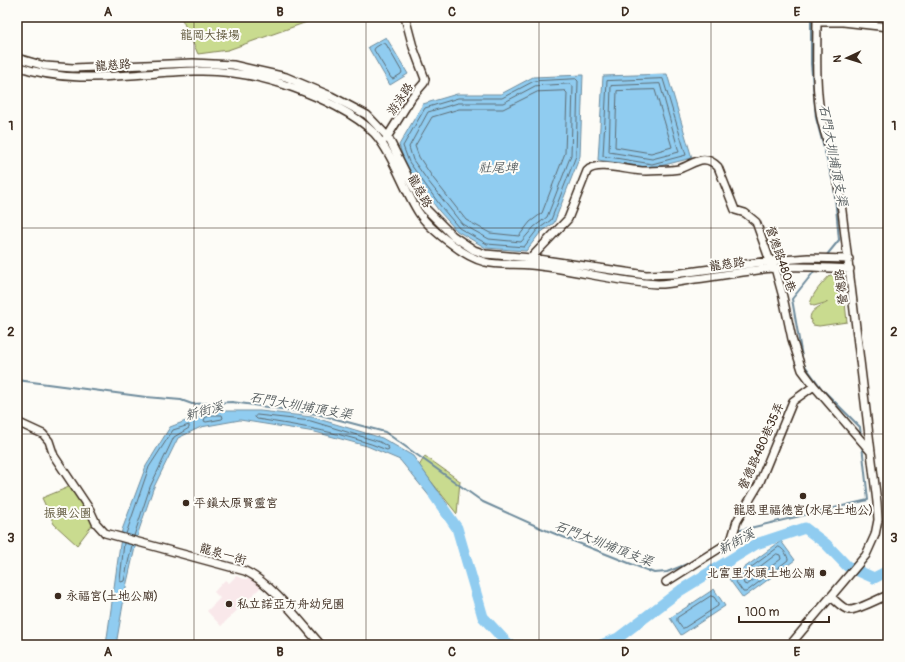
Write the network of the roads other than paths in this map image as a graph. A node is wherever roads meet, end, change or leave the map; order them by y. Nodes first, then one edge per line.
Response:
1 (405, 17) edge
2 (817, 20) edge
3 (888, 27) edge
4 (17, 58) edge
5 (17, 66) edge
6 (329, 99) junction
7 (388, 137) junction
8 (382, 144) junction
9 (849, 259) junction
10 (531, 261) junction
11 (770, 261) junction
12 (775, 268) junction
13 (850, 269) junction
14 (814, 386) junction
15 (17, 422) edge
16 (871, 452) junction
17 (666, 582) dead end
18 (888, 595) edge
19 (831, 598) junction
20 (321, 645) edge
21 (790, 645) edge

1 - 7 street, 游泳路
2 - 3 street
2 - 9 street, 營德路
4 - 6 street, 龍慈路
5 - 6 street, 龍慈路
6 - 7 street, 龍慈路
6 - 8 street, 龍慈路
7 - 8 street, 游泳路
7 - 10 street, 龍慈路
8 - 10 street, 龍慈路
9 - 11 street, 龍慈路
9 - 13 street, 營德路
10 - 11 street, 龍慈路
10 - 11 street, 營德路480巷
10 - 12 street, 龍慈路
11 - 12 street, 營德路480巷
12 - 13 street, 龍慈路
12 - 14 street, 營德路480巷
13 - 16 street, 營德路
14 - 16 street, 營德路480巷
14 - 17 street, 營德路480巷35弄
15 - 20 street, 龍泉一街
16 - 19 street, 營德路
18 - 19 street
19 - 21 street, 營德路

